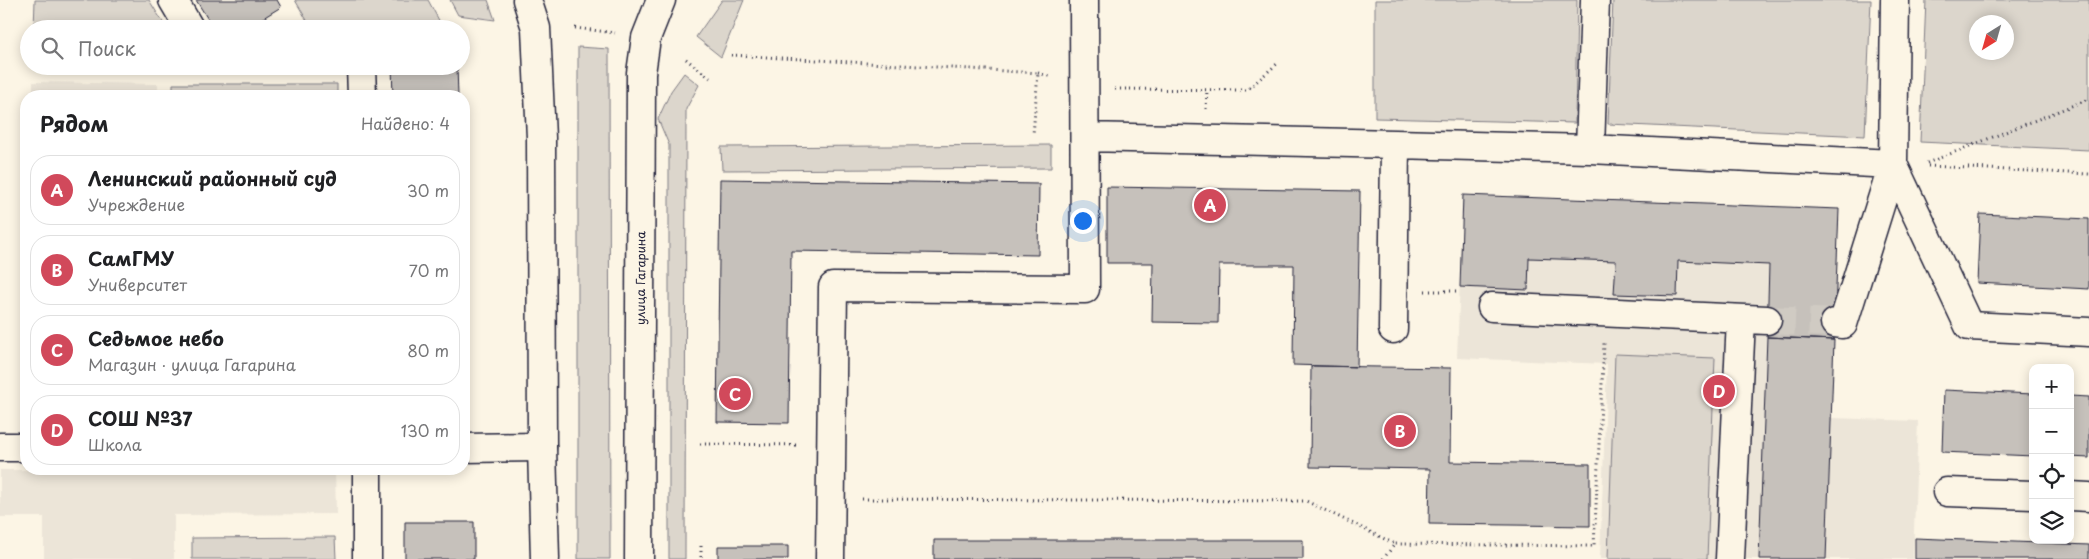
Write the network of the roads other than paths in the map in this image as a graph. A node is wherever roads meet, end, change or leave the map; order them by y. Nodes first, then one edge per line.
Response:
1 (173, 0) edge
2 (527, 0) edge
3 (661, 0) edge
4 (1084, 0) edge
5 (1595, 0) edge
6 (1895, 0) edge
7 (185, 20) edge
8 (361, 75) edge
9 (362, 90) edge
10 (1085, 137) junction
11 (1395, 144) junction
12 (1590, 149) junction
13 (1893, 164) junction
14 (1492, 307) dead end
15 (1741, 319) junction
16 (1767, 320) tunnel mouth
17 (1835, 323) dead end
18 (1393, 329) dead end
19 (2089, 332) edge
20 (0, 447) edge
21 (20, 447) edge
22 (542, 447) junction
23 (470, 448) edge
24 (367, 475) edge
25 (1946, 492) dead end
26 (2029, 495) edge
27 (2074, 496) edge
28 (2089, 497) edge
29 (367, 559) edge
30 (545, 559) edge
31 (639, 559) edge
32 (830, 559) edge
33 (1730, 559) edge

1 - 7 main road
2 - 22 main road
3 - 31 main road, улица Гагарина
4 - 10 main road
5 - 12 main road
6 - 13 main road
8 - 9 main road
10 - 11 main road
10 - 32 main road
11 - 12 main road
11 - 18 main road
12 - 13 main road
13 - 17 main road
13 - 19 main road
14 - 15 main road
15 - 16 main road
15 - 33 main road
20 - 21 main road
22 - 23 main road
22 - 30 main road
24 - 29 main road
25 - 26 main road
27 - 28 main road

